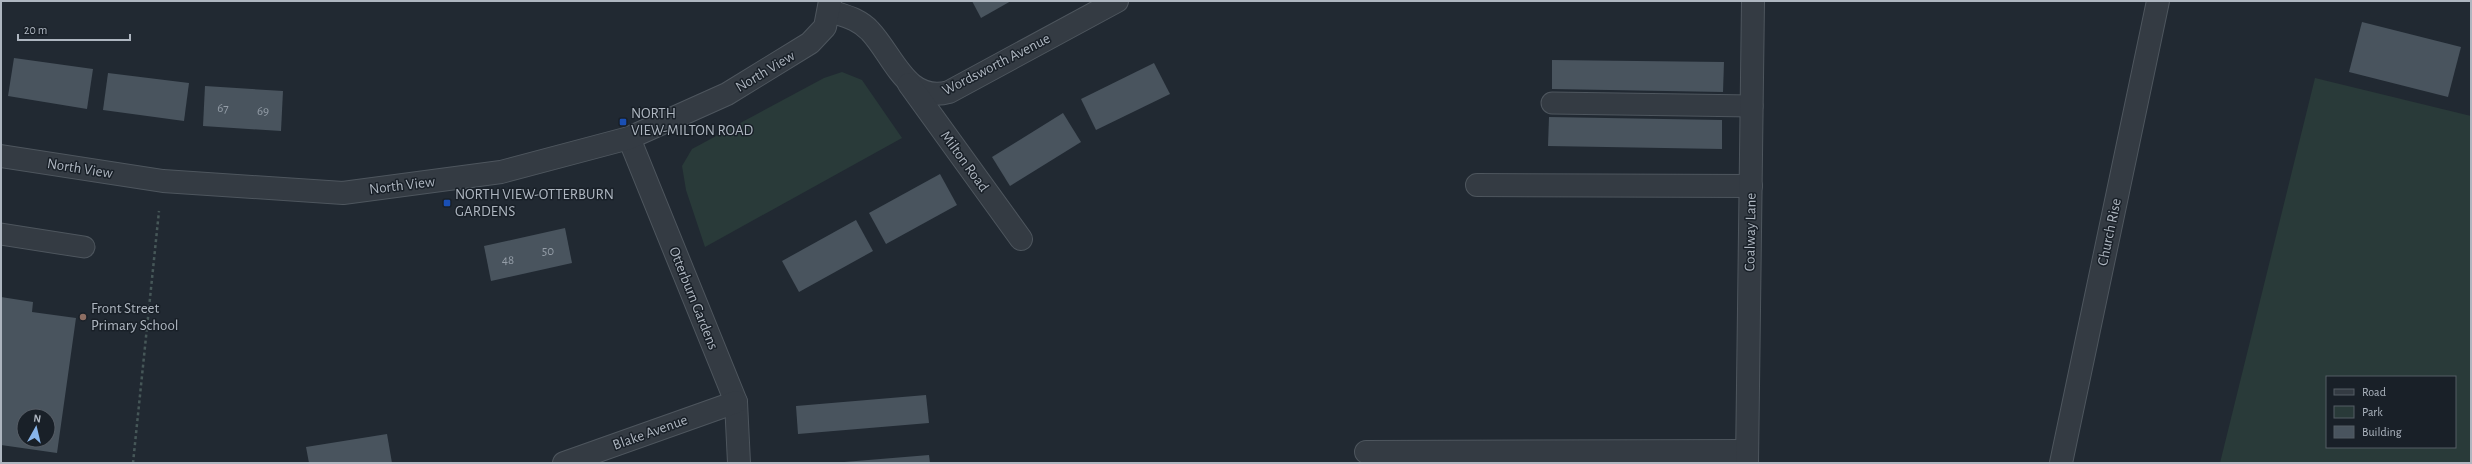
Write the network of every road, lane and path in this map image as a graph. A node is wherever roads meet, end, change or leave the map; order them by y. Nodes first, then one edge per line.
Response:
1 (1117, 1) edge
2 (1753, 1) edge
3 (2158, 1) edge
4 (830, 6) edge
5 (908, 83) junction
6 (1552, 103) dead end
7 (1752, 106) junction
8 (629, 138) junction
9 (1, 156) edge
10 (163, 181) junction
11 (1477, 185) dead end
12 (1751, 186) junction
13 (1, 234) edge
14 (1021, 239) dead end
15 (84, 247) dead end
16 (736, 402) junction
17 (1366, 452) dead end
18 (1747, 457) edge
19 (133, 463) edge
20 (564, 463) edge
21 (739, 463) edge
22 (2061, 463) edge

1 - 5 street, Wordsworth Avenue
2 - 7 street, Coalway Lane
3 - 22 street, Church Rise
4 - 5 street, Wordsworth Avenue
4 - 8 street, North View
5 - 14 street, Milton Road
6 - 7 lane
7 - 12 street, Coalway Lane
8 - 10 street, North View
8 - 16 street, Otterburn Gardens
9 - 10 street, North View
10 - 19 path
11 - 12 street
12 - 18 street, Coalway Lane
13 - 15 lane
16 - 20 street, Blake Avenue
16 - 21 street, Otterburn Gardens
17 - 18 street

